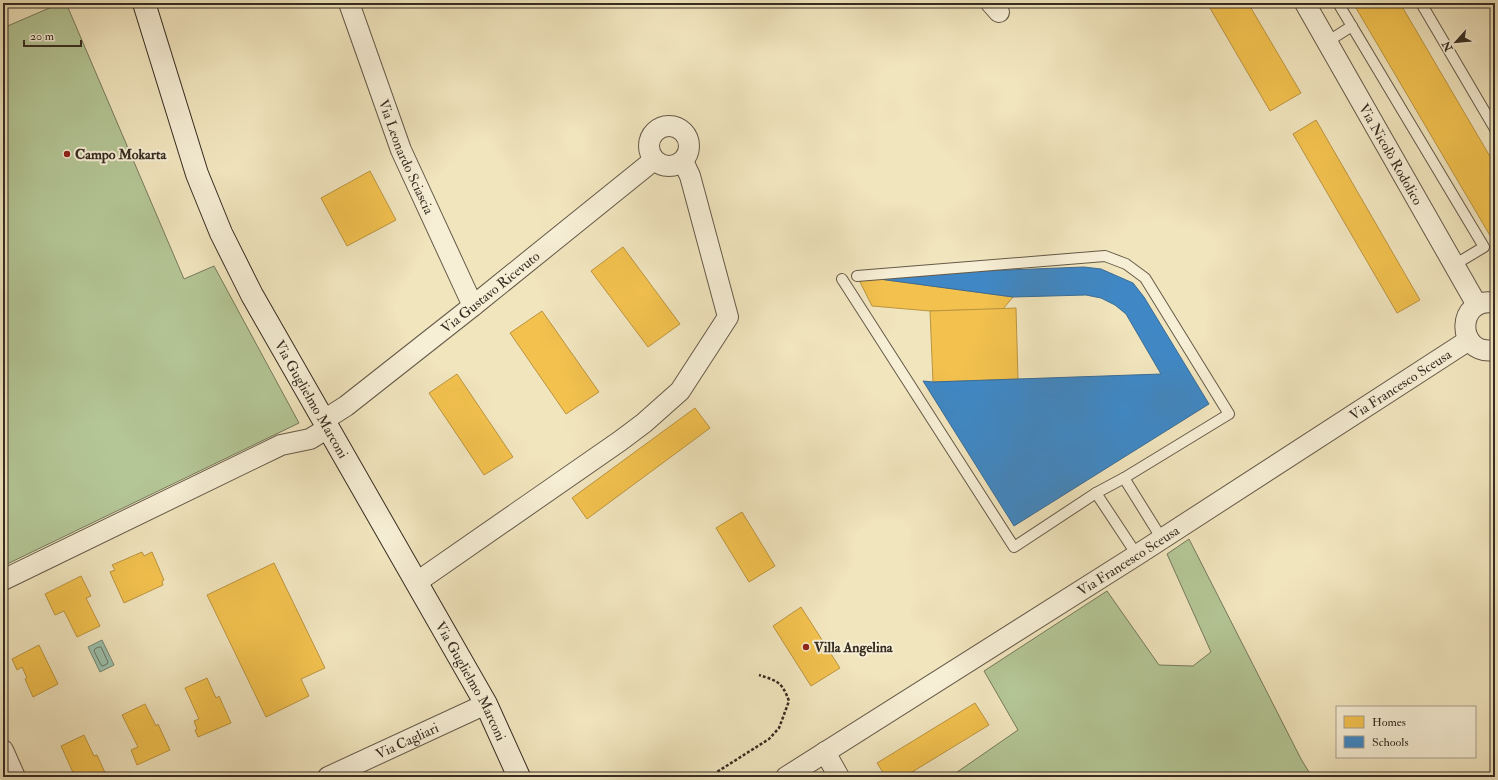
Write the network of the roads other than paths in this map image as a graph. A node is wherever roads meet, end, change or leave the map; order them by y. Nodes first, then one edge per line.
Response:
1 (144, 3) edge
2 (349, 3) edge
3 (1305, 3) edge
4 (1338, 3) edge
5 (1421, 3) edge
6 (1352, 26) junction
7 (1327, 42) junction
8 (1495, 129) edge
9 (654, 160) junction
10 (683, 161) junction
11 (1454, 265) junction
12 (857, 276) dead end
13 (842, 280) dead end
14 (1486, 304) edge
15 (473, 306) junction
16 (1469, 340) junction
17 (1495, 350) edge
18 (326, 424) junction
19 (1124, 478) junction
20 (1096, 493) junction
21 (1162, 539) junction
22 (1137, 555) junction
23 (3, 580) edge
24 (417, 582) junction
25 (486, 704) junction
26 (3, 750) edge
27 (825, 752) junction
28 (15, 777) edge
29 (328, 777) edge
30 (519, 777) edge
31 (786, 777) edge
32 (839, 777) edge

1 - 18 main road, Via Guglielmo Marconi
2 - 15 street, Via Leonardo Sciascia
3 - 7 street, Via Nicolò Rodolico
4 - 6 lane
5 - 8 lane
6 - 7 lane
6 - 11 lane
7 - 11 street, Via Nicolò Rodolico
9 - 10 street
9 - 10 street
9 - 15 street, Via Gustavo Ricevuto
10 - 24 street
11 - 14 street, Via Nicolò Rodolico
12 - 19 lane
13 - 20 lane
14 - 16 street
15 - 18 street, Via Gustavo Ricevuto
16 - 17 street
16 - 21 street, Via Francesco Sceusa
18 - 23 street, Via Gustavo Ricevuto
18 - 24 main road, Via Guglielmo Marconi
19 - 20 lane
19 - 21 lane
20 - 22 lane
21 - 22 street, Via Francesco Sceusa
22 - 27 street, Via Francesco Sceusa
24 - 25 main road, Via Guglielmo Marconi
25 - 29 street, Via Cagliari
25 - 30 main road, Via Guglielmo Marconi
26 - 28 street
27 - 31 street, Via Francesco Sceusa
27 - 32 street

